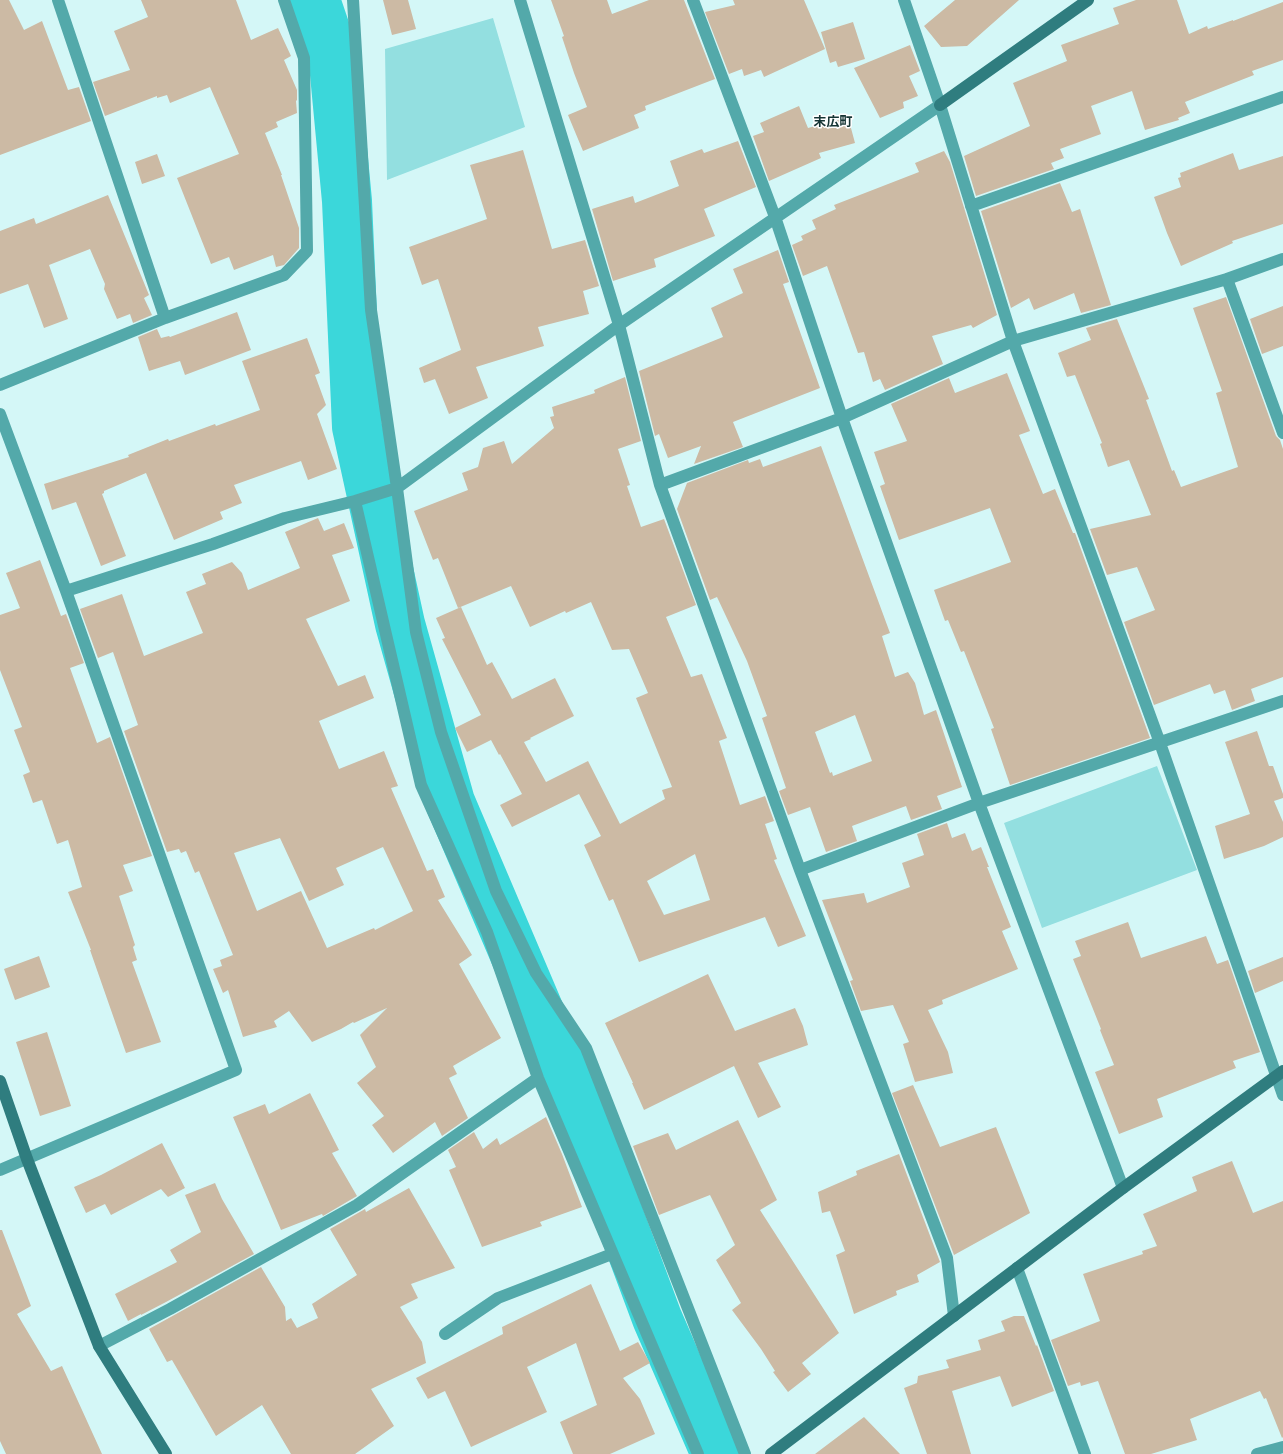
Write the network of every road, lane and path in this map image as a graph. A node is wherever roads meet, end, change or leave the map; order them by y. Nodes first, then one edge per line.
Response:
1 (58, 0) edge
2 (284, 0) edge
3 (353, 0) edge
4 (520, 0) edge
5 (693, 0) edge
6 (904, 0) edge
7 (1088, 0) edge
8 (1283, 97) edge
9 (940, 105) junction
10 (971, 206) junction
11 (775, 217) junction
12 (1283, 259) edge
13 (1227, 279) junction
14 (165, 318) junction
15 (619, 325) junction
16 (1012, 341) junction
17 (0, 386) edge
18 (0, 414) edge
19 (842, 418) junction
20 (1283, 433) edge
21 (660, 485) junction
22 (397, 488) junction
23 (355, 501) junction
24 (66, 590) junction
25 (1283, 701) edge
26 (1160, 742) junction
27 (979, 803) junction
28 (800, 870) junction
29 (1280, 1074) edge
30 (538, 1078) junction
31 (0, 1081) edge
32 (1283, 1095) edge
33 (27, 1159) junction
34 (0, 1170) edge
35 (1123, 1188) junction
36 (612, 1254) junction
37 (1017, 1268) junction
38 (954, 1316) junction
39 (445, 1334) dead end
40 (99, 1346) junction
41 (1283, 1447) edge
42 (166, 1454) edge
43 (698, 1454) edge
44 (745, 1454) edge
45 (771, 1454) edge
46 (1085, 1454) edge
47 (1257, 1454) edge

1 - 14 street
2 - 14 street
3 - 22 street
4 - 15 street
5 - 11 street
6 - 9 street
7 - 9 street
8 - 10 street
9 - 10 street
9 - 11 street
10 - 16 street
11 - 15 street
11 - 19 street
12 - 13 street
13 - 16 street
13 - 20 street
14 - 17 street
15 - 21 street
15 - 22 street
16 - 19 street
16 - 26 street
18 - 24 street
19 - 21 street
19 - 27 street
21 - 28 street
22 - 23 street
22 - 44 street
23 - 24 street
23 - 30 street
24 - 33 street
25 - 26 street
26 - 27 street
26 - 29 street
27 - 28 street
27 - 35 street
28 - 38 street
29 - 32 street
29 - 35 street
30 - 36 street
30 - 40 street
31 - 33 street
33 - 34 street
33 - 40 street
35 - 37 street
36 - 39 street
36 - 43 street
37 - 38 street
37 - 46 street
38 - 45 street
40 - 42 street
41 - 47 street

